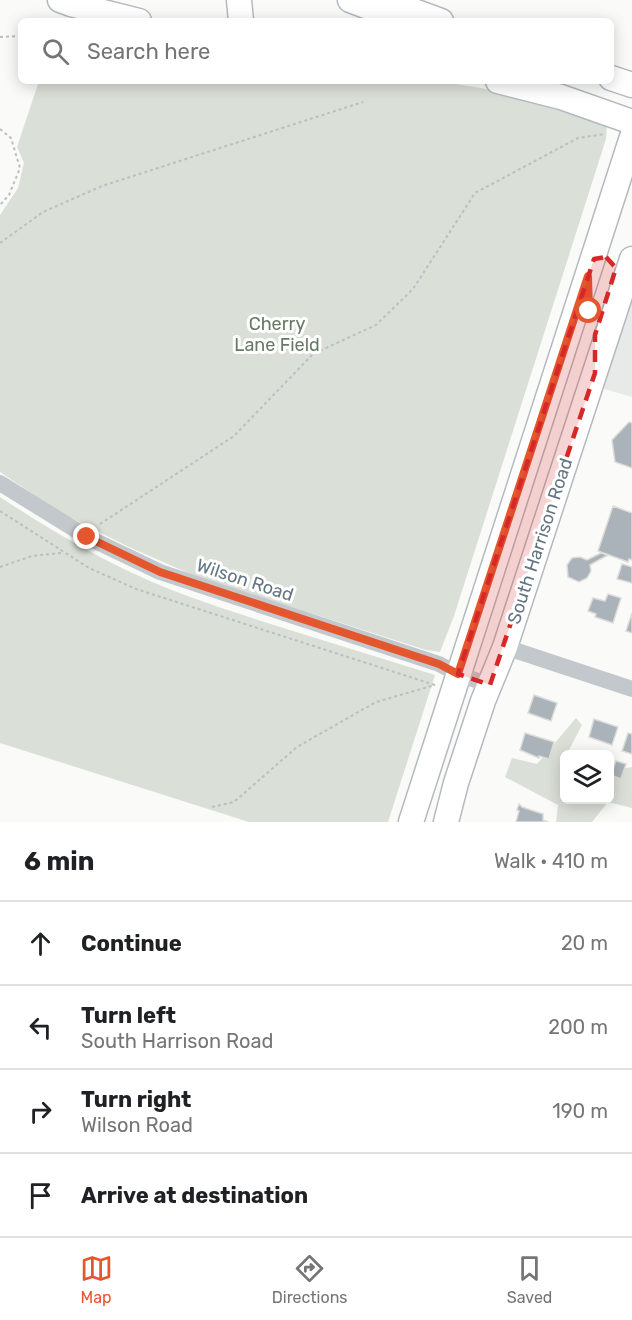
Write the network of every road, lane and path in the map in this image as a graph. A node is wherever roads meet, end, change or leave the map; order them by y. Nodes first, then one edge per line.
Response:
1 (60, 0) edge
2 (239, 0) edge
3 (350, 0) edge
4 (384, 0) edge
5 (127, 18) edge
6 (241, 18) edge
7 (398, 18) edge
8 (433, 18) edge
9 (18, 36) edge
10 (0, 37) edge
11 (614, 79) edge
12 (510, 84) edge
13 (632, 85) edge
14 (363, 102) dead end
15 (632, 122) edge
16 (0, 129) edge
17 (621, 135) edge
18 (0, 205) edge
19 (0, 243) edge
20 (632, 259) edge
21 (591, 267) junction
22 (595, 373) junction
23 (564, 468) junction
24 (0, 483) edge
25 (0, 511) edge
26 (100, 524) dead end
27 (63, 553) junction
28 (0, 567) edge
29 (505, 647) junction
30 (458, 674) junction
31 (490, 685) junction
32 (632, 689) edge
33 (212, 807) dead end
34 (411, 822) edge
35 (446, 822) edge

1 - 5 street
2 - 6 street
3 - 7 street
4 - 8 street
9 - 10 path
11 - 13 street
12 - 15 street
14 - 19 path
16 - 18 path
17 - 21 street, South Harrison Road
17 - 26 path
20 - 22 street, South Harrison Road
21 - 22 street
21 - 23 street
21 - 30 street, South Harrison Road
22 - 23 street, South Harrison Road
23 - 29 street, South Harrison Road
24 - 30 street, Wilson Road
25 - 27 path
27 - 28 path
27 - 33 path
29 - 31 street, South Harrison Road
29 - 32 street
30 - 31 street, Wilson Road
30 - 34 street, South Harrison Road
31 - 35 street, South Harrison Road

